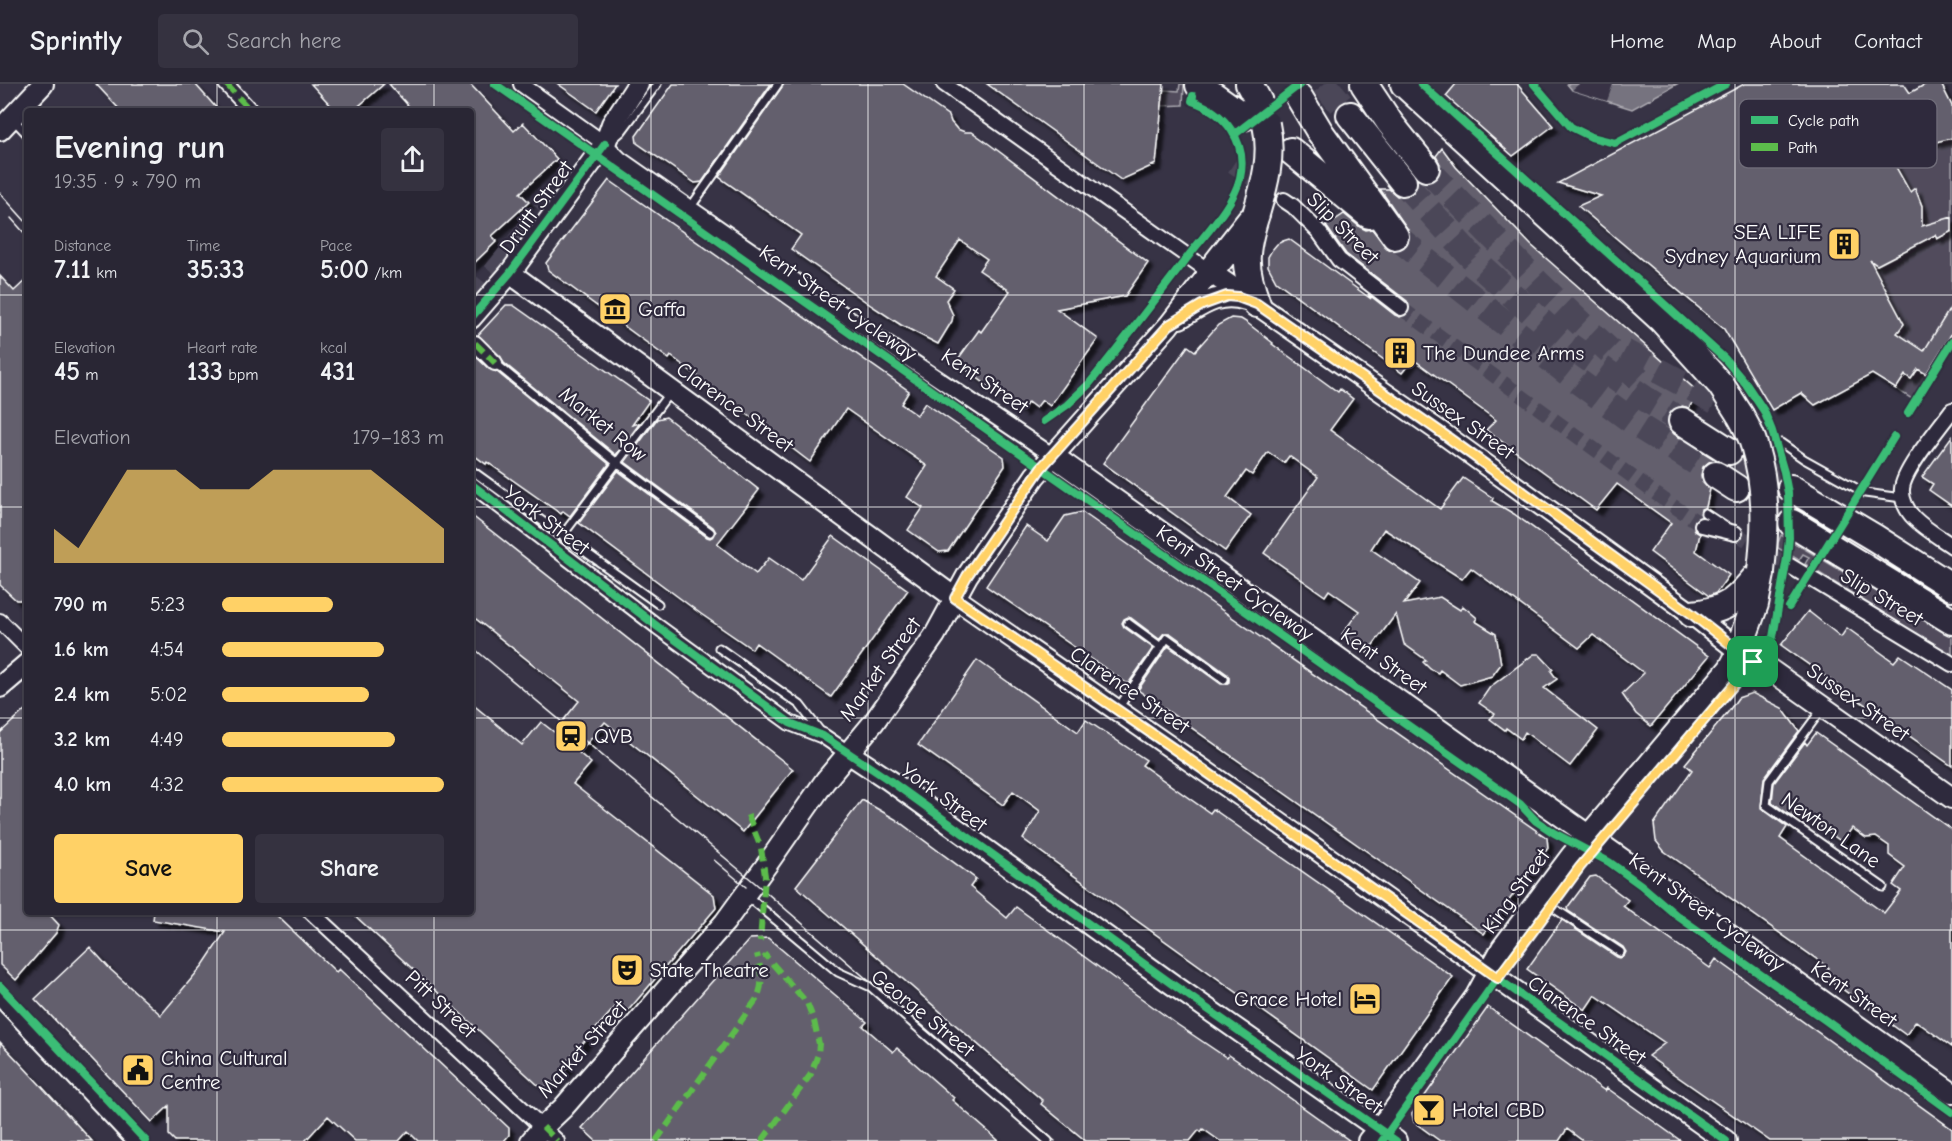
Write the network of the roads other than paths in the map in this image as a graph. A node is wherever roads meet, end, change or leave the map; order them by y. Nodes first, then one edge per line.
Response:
1 (43, 84) edge
2 (226, 84) edge
3 (521, 84) edge
4 (638, 84) edge
5 (657, 84) edge
6 (778, 84) edge
7 (944, 84) edge
8 (1364, 84) edge
9 (1404, 84) edge
10 (1199, 85) edge
11 (1299, 97) dead end
12 (1254, 107) edge
13 (248, 108) edge
14 (1350, 115) tunnel mouth
15 (6, 124) edge
16 (24, 133) edge
17 (605, 144) junction
18 (1291, 152) dead end
19 (1426, 168) tunnel mouth
20 (1403, 182) tunnel mouth
21 (1284, 200) tunnel mouth
22 (690, 208) junction
23 (1256, 214) junction
24 (1209, 272) junction
25 (510, 273) junction
26 (1257, 304) junction
27 (1401, 308) tunnel mouth
28 (474, 315) edge
29 (1169, 325) junction
30 (475, 343) dead end
31 (495, 363) joint
32 (672, 390) junction
33 (1952, 410) edge
34 (1682, 421) tunnel mouth
35 (1781, 443) dead end
36 (1729, 451) tunnel mouth
37 (1052, 455) junction
38 (617, 463) junction
39 (474, 472) edge
40 (474, 486) edge
41 (1791, 488) tunnel mouth
42 (1902, 498) junction
43 (1703, 519) tunnel mouth
44 (1792, 523) dead end
45 (710, 532) dead end
46 (1736, 533) tunnel mouth
47 (562, 536) junction
48 (1952, 546) edge
49 (1790, 566) tunnel mouth
50 (1761, 571) junction
51 (1952, 587) edge
52 (955, 598) junction
53 (658, 604) dead end
54 (1692, 614) junction
55 (0, 621) edge
56 (1952, 621) edge
57 (1128, 623) dead end
58 (24, 645) edge
59 (1161, 646) junction
60 (719, 648) dead end
61 (1738, 651) junction
62 (1952, 664) edge
63 (24, 667) edge
64 (1224, 679) dead end
65 (0, 687) edge
66 (1823, 707) junction
67 (1116, 710) junction
68 (823, 736) junction
69 (848, 753) junction
70 (1952, 798) edge
71 (1588, 835) junction
72 (1883, 887) dead end
73 (745, 894) junction
74 (1539, 899) junction
75 (314, 915) edge
76 (1620, 952) dead end
77 (1489, 972) junction
78 (0, 999) edge
79 (1952, 1093) edge
80 (537, 1134) edge
81 (1373, 1135) edge
82 (134, 1141) edge
83 (557, 1141) edge
84 (1048, 1141) edge
85 (1396, 1141) edge
86 (1726, 1141) edge

1 - 15 street
2 - 13 street
3 - 17 street, Kent Street
4 - 17 street, Druitt Street
5 - 17 lane
6 - 22 lane
7 - 24 street, Sussex Street
8 - 19 highway
9 - 50 highway, bridge
10 - 12 highway
11 - 18 highway
12 - 23 highway, bridge
14 - 20 highway
15 - 16 lane
17 - 22 street, Kent Street
17 - 25 street, Druitt Street
21 - 27 street, Slip Street
22 - 37 street, Kent Street
23 - 24 highway
23 - 26 highway
24 - 26 street, Sussex Street
24 - 29 street, Market Street
25 - 28 street, Druitt Street
25 - 32 street, Clarence Street
26 - 29 street
26 - 54 street, Sussex Street
29 - 37 street, Market Street
30 - 31 street, Market Row
31 - 38 lane, Market Row
32 - 38 lane
32 - 52 street, Clarence Street
33 - 42 street
34 - 36 highway
35 - 42 lane
37 - 52 street, Market Street
37 - 71 street, Kent Street
38 - 45 lane, Market Row
38 - 47 lane
39 - 47 lane
40 - 68 street, York Street
41 - 51 highway
42 - 48 street
43 - 46 street
44 - 56 highway
47 - 53 lane
49 - 62 street, Slip Street
50 - 54 highway
50 - 61 highway
52 - 67 street, Clarence Street
52 - 69 street, Market Street
54 - 61 street, Sussex Street
55 - 58 street
57 - 59 lane
59 - 64 lane
59 - 67 lane
60 - 68 lane
61 - 66 street, Sussex Street
61 - 71 street, King Street
63 - 65 street
66 - 70 street, Sussex Street
66 - 72 lane, Newton Lane
67 - 77 street, Clarence Street
68 - 69 street, York Street
69 - 73 street, Market Street
69 - 81 street, York Street
71 - 74 street, King Street
71 - 79 street, Kent Street
73 - 80 street, Market Street
73 - 84 lane, George Street
74 - 76 lane
74 - 77 street, King Street
75 - 80 street, Pitt Street
77 - 81 street, King Street
77 - 86 street, Clarence Street
78 - 82 street
80 - 83 street, Pitt Street
81 - 85 street, York Street

